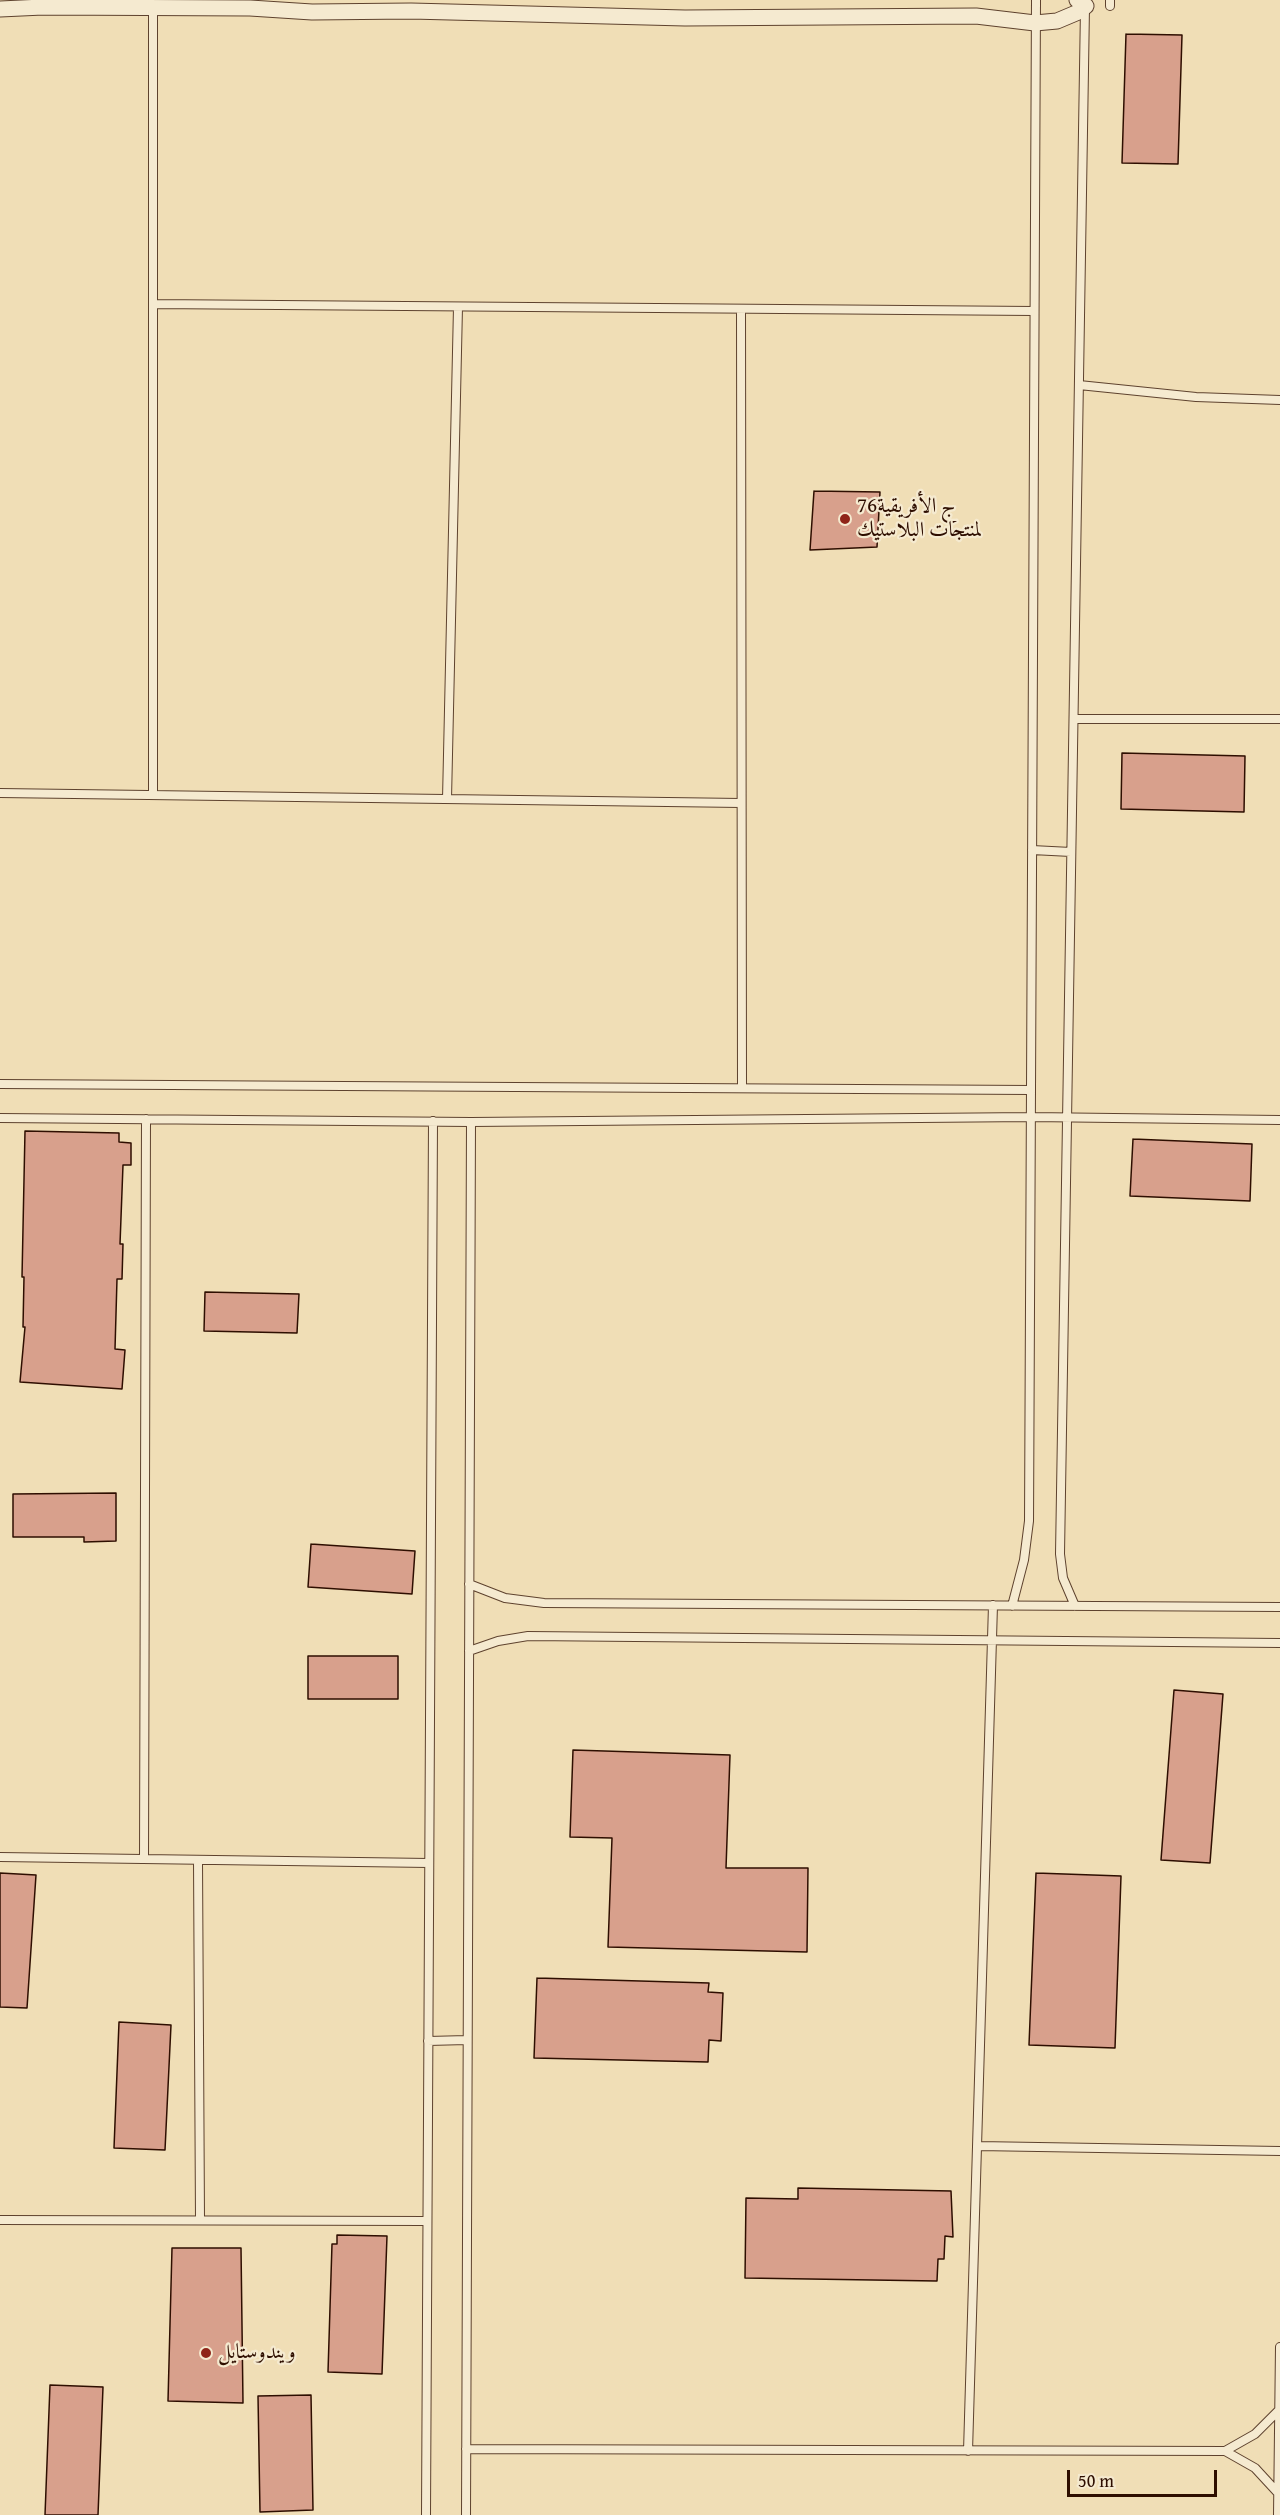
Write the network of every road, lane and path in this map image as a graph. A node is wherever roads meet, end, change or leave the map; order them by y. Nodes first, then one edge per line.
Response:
1 (1036, 0) edge
2 (45, 3) edge
3 (1081, 3) edge
4 (153, 8) junction
5 (0, 9) edge
6 (1035, 23) junction
7 (153, 304) junction
8 (458, 306) junction
9 (741, 309) junction
10 (1034, 311) junction
11 (1079, 385) junction
12 (1280, 400) edge
13 (1280, 719) edge
14 (1074, 720) junction
15 (0, 793) edge
16 (153, 795) junction
17 (447, 799) junction
18 (741, 803) junction
19 (1032, 850) junction
20 (1071, 852) junction
21 (0, 1084) edge
22 (742, 1088) junction
23 (1031, 1090) junction
24 (1030, 1117) junction
25 (1067, 1117) junction
26 (0, 1118) edge
27 (146, 1119) junction
28 (1280, 1120) edge
29 (433, 1121) junction
30 (471, 1122) junction
31 (469, 1584) junction
32 (993, 1605) junction
33 (1012, 1606) junction
34 (1075, 1606) junction
35 (1280, 1607) edge
36 (992, 1640) junction
37 (1280, 1643) edge
38 (469, 1651) junction
39 (0, 1857) edge
40 (144, 1859) junction
41 (198, 1860) junction
42 (429, 1863) junction
43 (467, 2040) junction
44 (428, 2041) junction
45 (978, 2146) junction
46 (1280, 2151) edge
47 (0, 2220) edge
48 (200, 2220) junction
49 (427, 2221) junction
50 (1280, 2347) edge
51 (1279, 2410) edge
52 (466, 2449) junction
53 (968, 2451) junction
54 (1225, 2451) junction
55 (1279, 2494) edge
56 (426, 2515) edge
57 (466, 2515) edge
58 (1278, 2515) edge

1 - 6 lane
2 - 4 street
2 - 5 street
3 - 6 street
3 - 11 lane
4 - 6 street
4 - 7 lane
6 - 10 lane
7 - 8 lane
7 - 16 lane
8 - 9 lane
8 - 17 lane
9 - 10 lane
9 - 18 lane
10 - 19 lane
11 - 12 lane
11 - 14 lane
13 - 14 lane
14 - 20 lane
15 - 16 lane
16 - 17 lane
17 - 18 lane
18 - 22 lane
19 - 20 lane
19 - 23 lane
20 - 25 lane
21 - 22 lane
22 - 23 lane
23 - 24 lane
24 - 25 lane
24 - 30 lane
24 - 33 lane
25 - 28 lane
25 - 34 lane
26 - 27 lane
27 - 29 lane
27 - 40 lane
29 - 30 lane
29 - 42 lane
30 - 31 lane
31 - 32 lane
31 - 38 lane
32 - 33 lane
32 - 36 lane
33 - 34 lane
34 - 35 lane
36 - 37 lane
36 - 38 lane
36 - 45 lane
38 - 43 lane
39 - 40 lane
40 - 41 lane
41 - 42 lane
41 - 48 lane
42 - 44 lane
43 - 44 lane
43 - 52 lane
44 - 49 lane
45 - 46 lane
45 - 53 lane
47 - 48 lane
48 - 49 lane
49 - 56 lane
50 - 51 lane
51 - 54 lane
51 - 55 lane
52 - 53 lane
52 - 57 lane
53 - 54 lane
54 - 55 lane
55 - 58 lane

